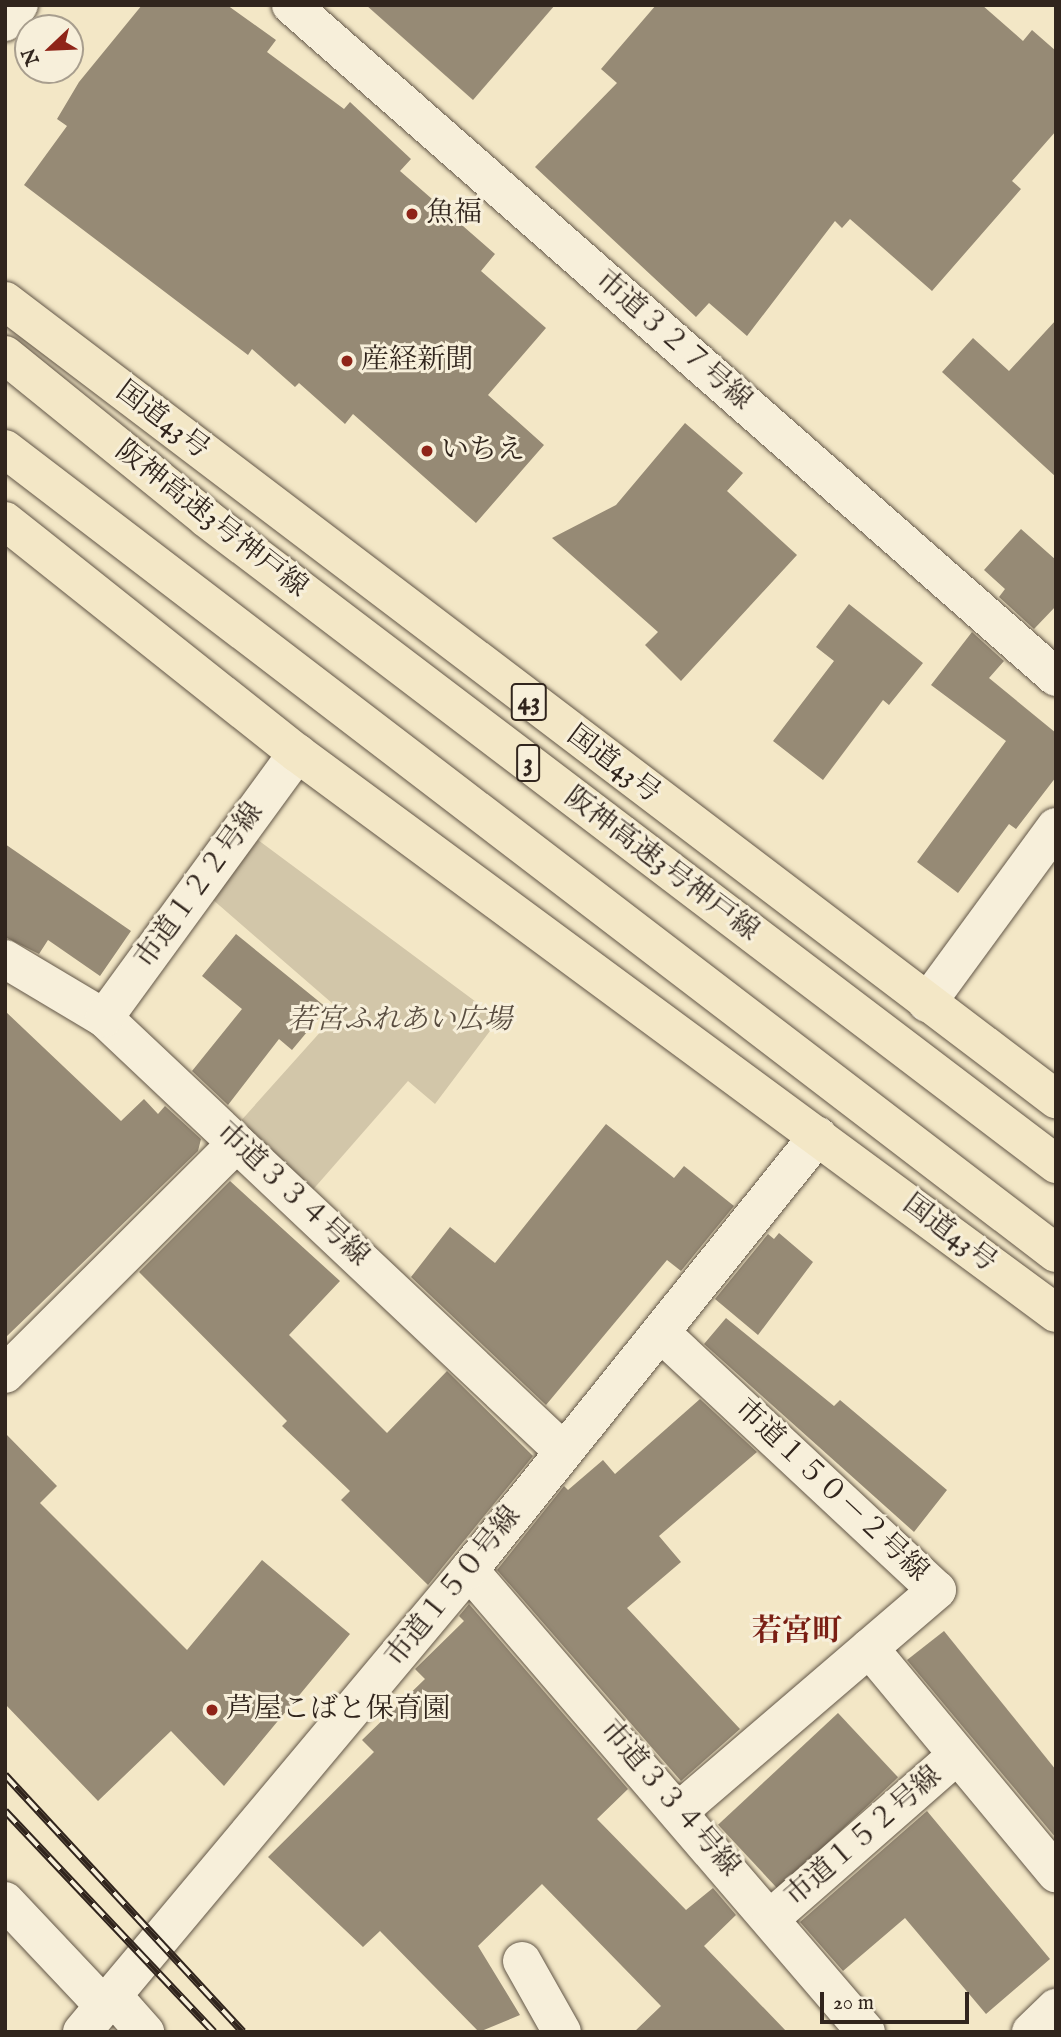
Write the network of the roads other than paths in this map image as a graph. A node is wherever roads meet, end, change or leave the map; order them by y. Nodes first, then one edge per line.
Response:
1 (19, 5) edge
2 (291, 5) edge
3 (5, 22) edge
4 (5, 301) edge
5 (5, 355) edge
6 (5, 449) edge
7 (5, 521) edge
8 (1056, 677) edge
9 (297, 753) junction
10 (1056, 827) edge
11 (5, 958) edge
12 (927, 1003) junction
13 (104, 1018) junction
14 (1056, 1099) edge
15 (818, 1136) junction
16 (237, 1143) junction
17 (1056, 1164) edge
18 (1056, 1254) edge
19 (1056, 1313) edge
20 (661, 1333) junction
21 (5, 1374) edge
22 (564, 1452) junction
23 (469, 1570) junction
24 (869, 1648) junction
25 (957, 1755) junction
26 (680, 1810) junction
27 (1056, 1873) edge
28 (5, 1901) edge
29 (771, 1918) junction
30 (522, 1961) dead end
31 (1056, 2008) edge
32 (100, 2011) edge
33 (145, 2032) edge
34 (562, 2032) edge
35 (866, 2032) edge
36 (1031, 2032) edge

1 - 3 street
2 - 8 street, 市道３２７号線
4 - 12 highway, 国道43号 / 43
5 - 17 highway, 阪神高速3号神戸線 / 3
6 - 18 highway
7 - 9 highway, 国道43号
9 - 13 street, 市道１２２号線
9 - 15 highway, 国道43号
10 - 12 street
11 - 13 street, 市道３３４号線
12 - 14 highway, 国道43号 / 43
13 - 16 street, 市道３３４号線
15 - 19 highway, 国道43号
15 - 20 street, 市道１５０号線
16 - 21 street
16 - 22 street, 市道３３４号線
20 - 22 street, 市道１５０号線
20 - 24 street, 市道１５０－２号線
22 - 23 street, 市道１５０号線
23 - 26 street, 市道３３４号線
23 - 32 street, 市道１５０号線
24 - 25 street
24 - 26 street, 市道１５０－２号線
25 - 27 street
25 - 29 street, 市道１５２号線
26 - 29 street, 市道３３４号線
28 - 32 street
29 - 35 street, 市道３３４号線
30 - 34 street
31 - 36 street
32 - 33 street

